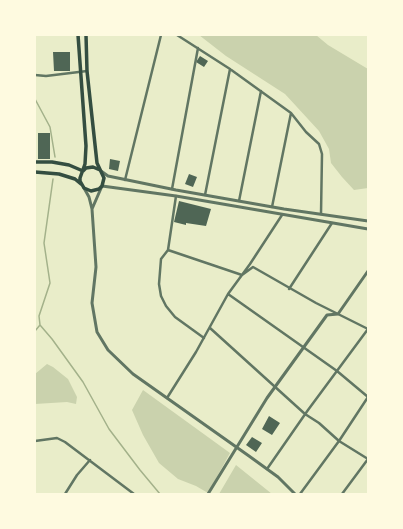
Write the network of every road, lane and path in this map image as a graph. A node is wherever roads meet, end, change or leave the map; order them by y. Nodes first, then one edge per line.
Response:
1 (78, 35) edge
2 (86, 35) edge
3 (161, 35) edge
4 (177, 35) edge
5 (198, 48) junction
6 (230, 69) junction
7 (87, 71) junction
8 (80, 72) junction
9 (35, 75) edge
10 (261, 91) junction
11 (292, 113) junction
12 (35, 162) edge
13 (83, 171) junction
14 (101, 171) junction
15 (35, 172) edge
16 (125, 180) junction
17 (82, 186) junction
18 (102, 186) junction
19 (172, 189) junction
20 (205, 195) junction
21 (176, 196) junction
22 (239, 201) junction
23 (272, 207) junction
24 (92, 209) junction
25 (321, 214) junction
26 (282, 215) junction
27 (368, 221) edge
28 (332, 223) junction
29 (368, 229) edge
30 (168, 250) junction
31 (368, 271) edge
32 (242, 275) junction
33 (289, 289) junction
34 (228, 294) junction
35 (338, 314) junction
36 (210, 328) junction
37 (368, 329) edge
38 (204, 338) junction
39 (303, 347) junction
40 (337, 371) junction
41 (275, 386) junction
42 (368, 397) edge
43 (167, 398) junction
44 (305, 414) junction
45 (35, 441) edge
46 (339, 441) junction
47 (237, 447) junction
48 (368, 458) edge
49 (90, 460) junction
50 (267, 470) junction
51 (209, 492) edge
52 (65, 494) edge
53 (134, 494) edge
54 (295, 494) edge
55 (300, 494) edge
56 (342, 494) edge

1 - 8 main road
2 - 7 main road
3 - 16 street
4 - 5 street
5 - 6 street
5 - 19 street
6 - 10 street
6 - 20 street
7 - 8 street
7 - 14 main road
8 - 9 street
8 - 13 main road
10 - 11 street
10 - 22 street
11 - 23 street
11 - 25 street
12 - 13 main road
13 - 14 main road
13 - 17 main road
14 - 16 street
14 - 18 main road
15 - 17 main road
16 - 19 street
17 - 18 main road
17 - 24 street
18 - 21 street
18 - 24 street
19 - 20 street
20 - 22 street
21 - 26 street
21 - 30 street
22 - 23 street
23 - 25 street
24 - 43 street
25 - 27 street
26 - 28 street
26 - 32 street
28 - 29 street
28 - 33 street
30 - 32 street
30 - 38 street
31 - 35 street
32 - 33 street
32 - 34 street
33 - 35 street
34 - 36 street
34 - 39 street
35 - 37 street
35 - 39 street
36 - 38 street
36 - 41 street
37 - 40 street
38 - 43 street
39 - 40 street
39 - 41 street
40 - 42 street
40 - 44 street
41 - 44 street
41 - 47 street
42 - 46 street
43 - 47 street
44 - 46 street
44 - 50 street
45 - 49 street
46 - 48 street
46 - 55 street
47 - 50 street
47 - 51 street
48 - 56 street
49 - 52 street
49 - 53 street
50 - 54 street

